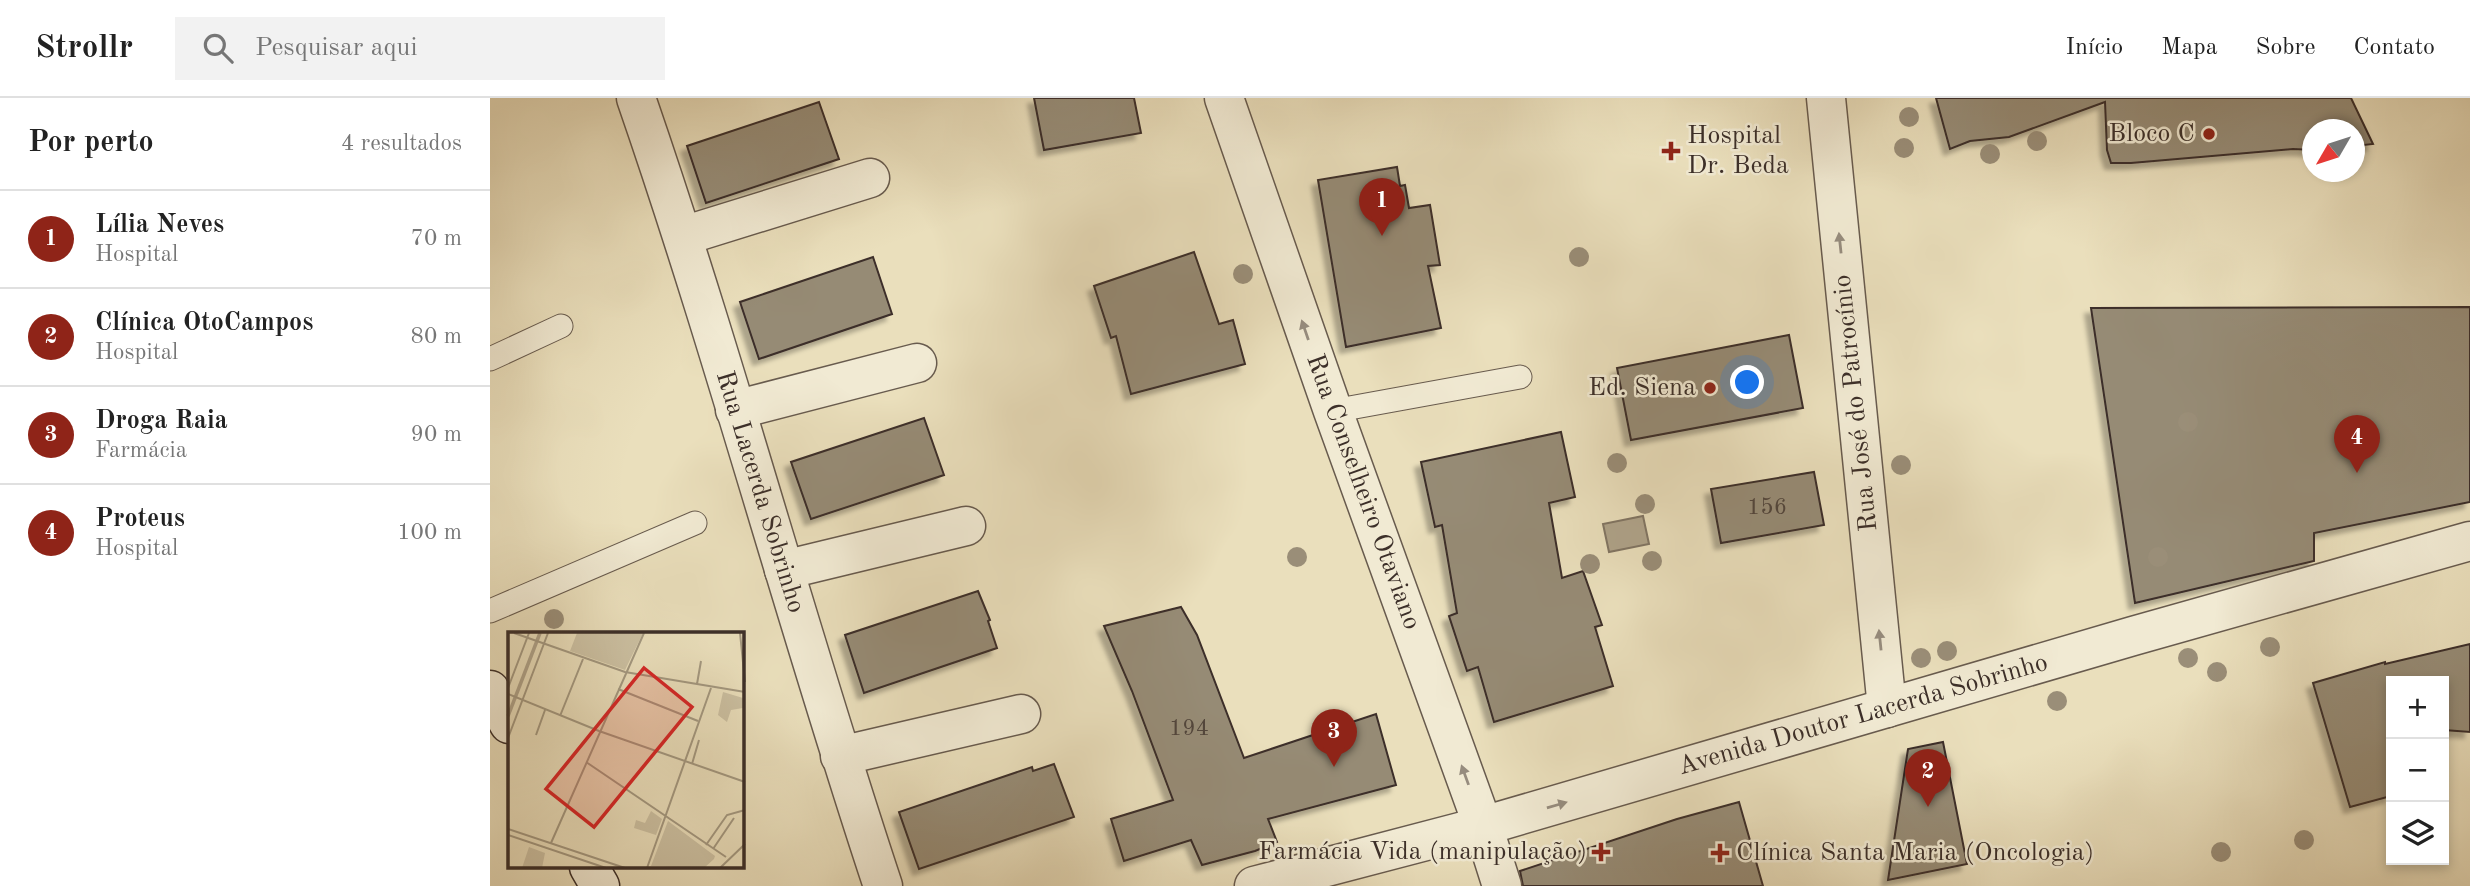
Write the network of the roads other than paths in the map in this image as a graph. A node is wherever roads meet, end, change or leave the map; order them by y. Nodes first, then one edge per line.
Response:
1 (636, 98) edge
2 (1224, 98) edge
3 (1826, 98) edge
4 (870, 178) dead end
5 (683, 236) junction
6 (561, 326) dead end
7 (490, 359) edge
8 (917, 363) dead end
9 (1520, 377) dead end
10 (735, 410) junction
11 (1333, 411) junction
12 (695, 523) dead end
13 (966, 526) dead end
14 (2470, 541) edge
15 (784, 570) junction
16 (490, 611) edge
17 (490, 690) edge
18 (1887, 708) junction
19 (1021, 714) dead end
20 (508, 722) edge
21 (839, 756) junction
22 (1483, 826) junction
23 (590, 868) edge
24 (600, 886) edge
25 (883, 886) edge
26 (1254, 886) edge
27 (1502, 886) edge

1 - 5 street, Rua Lacerda Sobrinho
11 -> 2 street, Rua Conselheiro Otaviano
18 -> 3 street, Rua José do Patrocínio
4 - 5 street
5 - 10 street, Rua Lacerda Sobrinho
6 - 7 lane
8 - 10 street
9 - 11 lane
10 - 15 street, Rua Lacerda Sobrinho
22 -> 11 street, Rua Conselheiro Otaviano
12 - 16 lane
13 - 15 street
14 - 18 street, Avenida Doutor Lacerda Sobrinho
15 - 21 street, Rua Lacerda Sobrinho
17 - 20 street
22 -> 18 street, Avenida Doutor Lacerda Sobrinho
19 - 21 street
21 - 25 street, Rua Lacerda Sobrinho
22 - 26 street, Avenida Doutor Lacerda Sobrinho
22 - 27 street, Rua Conselheiro Otaviano
23 - 24 street

